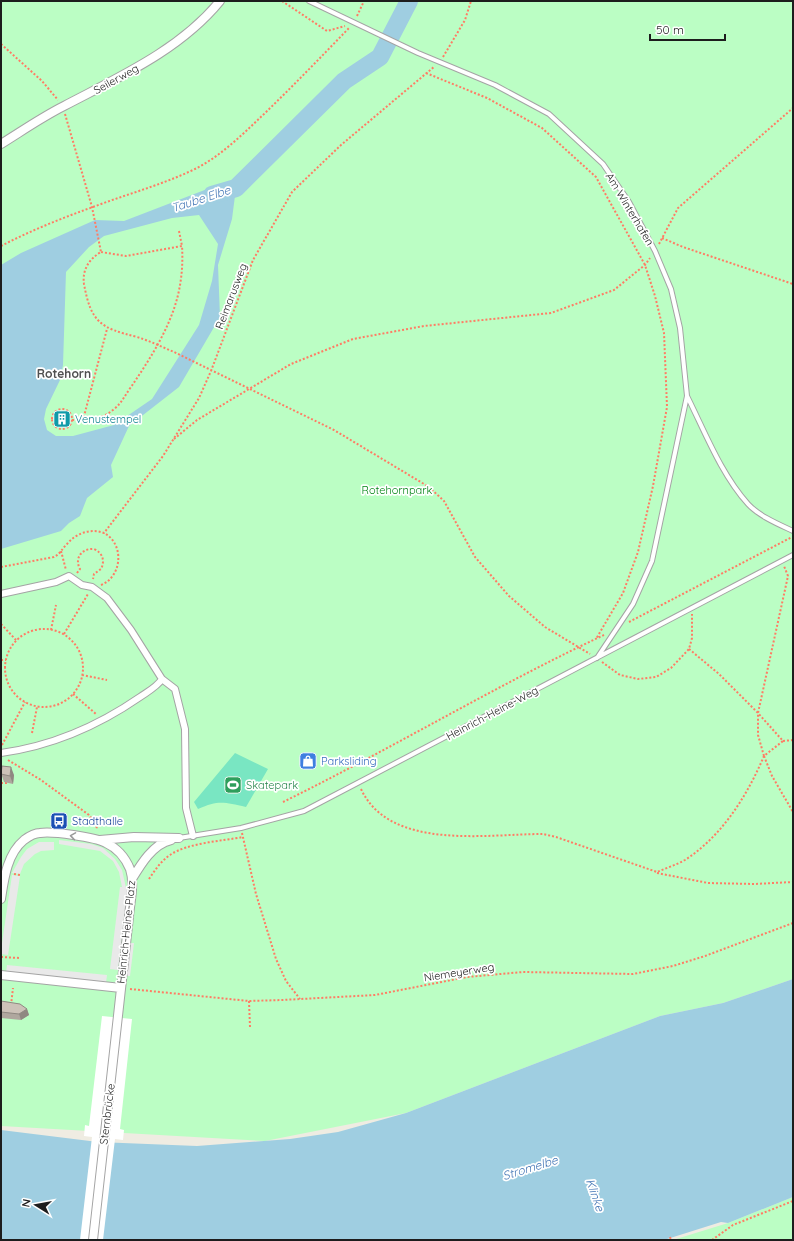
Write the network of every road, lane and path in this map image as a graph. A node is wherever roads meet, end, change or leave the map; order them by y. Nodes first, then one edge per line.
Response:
1 (220, 1) edge
2 (282, 1) edge
3 (309, 1) edge
4 (364, 1) edge
5 (471, 1) edge
6 (354, 23) junction
7 (1, 44) edge
8 (440, 62) junction
9 (426, 73) junction
10 (63, 106) junction
11 (793, 108) edge
12 (1, 144) edge
13 (92, 207) junction
14 (179, 231) dead end
15 (662, 238) junction
16 (1, 246) edge
17 (182, 246) junction
18 (655, 251) junction
19 (101, 252) junction
20 (645, 265) junction
21 (793, 284) edge
22 (108, 328) junction
23 (158, 345) junction
24 (211, 371) junction
25 (249, 388) junction
26 (687, 396) junction
27 (72, 420) junction
28 (83, 420) junction
29 (173, 440) junction
30 (793, 531) edge
31 (104, 533) junction
32 (793, 536) edge
33 (61, 551) junction
34 (793, 555) edge
35 (782, 560) junction
36 (64, 562) dead end
37 (1, 567) edge
38 (80, 569) dead end
39 (94, 574) dead end
40 (92, 587) junction
41 (1, 594) edge
42 (56, 605) dead end
43 (691, 609) junction
44 (1, 624) edge
45 (617, 629) junction
46 (51, 630) junction
47 (64, 634) junction
48 (596, 639) junction
49 (16, 640) junction
50 (579, 647) junction
51 (689, 649) junction
52 (596, 658) junction
53 (1, 660) edge
54 (6, 660) junction
55 (82, 675) junction
56 (162, 679) junction
57 (107, 680) dead end
58 (73, 694) junction
59 (25, 702) junction
60 (37, 706) junction
61 (758, 713) junction
62 (103, 720) junction
63 (32, 733) dead end
64 (793, 740) edge
65 (783, 741) junction
66 (1, 746) edge
67 (1, 753) edge
68 (764, 756) junction
69 (7, 760) dead end
70 (1, 783) edge
71 (8, 783) edge
72 (359, 784) junction
73 (283, 802) dead end
74 (793, 812) edge
75 (97, 826) dead end
76 (193, 836) junction
77 (179, 838) junction
78 (98, 840) junction
79 (657, 872) junction
80 (149, 879) dead end
81 (132, 880) junction
82 (793, 882) edge
83 (1, 899) edge
84 (793, 922) edge
85 (1, 957) edge
86 (20, 958) dead end
87 (1, 975) edge
88 (13, 988) dead end
89 (121, 988) junction
90 (300, 999) junction
91 (249, 1001) junction
92 (11, 1007) edge
93 (250, 1027) dead end
94 (793, 1201) edge
95 (92, 1240) edge
96 (712, 1240) edge

1 - 10 street, Seilerweg
2 - 6 path
3 - 6 lane
4 - 6 path
5 - 8 path, Reimarusweg
6 - 8 lane, Am Winterhafen
6 - 13 path
7 - 10 path
8 - 9 path, Reimarusweg
8 - 18 lane, Am Winterhafen
9 - 20 path
9 - 24 path, Reimarusweg
10 - 12 street, Seilerweg
10 - 13 path
11 - 15 path
13 - 16 path
13 - 19 path
14 - 17 path
15 - 18 path
15 - 21 path
17 - 19 path
17 - 23 path
18 - 20 path
18 - 26 lane, Am Winterhafen
19 - 22 path
20 - 25 path
20 - 48 path
22 - 23 path
22 - 28 path
23 - 24 path
23 - 28 path
24 - 25 path
24 - 29 path, Reimarusweg
25 - 29 path
25 - 50 path
26 - 30 lane, Am Winterhafen
26 - 45 lane, Am Winterhafen
27 - 27 path
27 - 28 path
29 - 31 path, Reimarusweg
31 - 33 path
31 - 40 path
32 - 45 path, Heinrich-Heine-Weg
33 - 36 path
33 - 37 path
34 - 35 lane, Heinrich-Heine-Weg
35 - 43 lane, Heinrich-Heine-Weg
35 - 61 path
38 - 39 path
40 - 41 street
40 - 47 path
40 - 56 street
42 - 46 path
43 - 51 path
43 - 52 lane, Heinrich-Heine-Weg
44 - 49 path
45 - 48 path, Heinrich-Heine-Weg
45 - 52 lane, Am Winterhafen
46 - 47 path
46 - 49 path
47 - 55 path
48 - 50 path, Heinrich-Heine-Weg
49 - 54 path
50 - 52 path
50 - 73 path, Heinrich-Heine-Weg
51 - 52 path
51 - 61 path
52 - 72 lane, Heinrich-Heine-Weg
53 - 54 path
54 - 59 path
55 - 57 path
55 - 58 path
56 - 62 street
56 - 76 street
58 - 60 path
58 - 62 path
59 - 60 path
59 - 66 path
60 - 63 path
61 - 65 path
61 - 68 path
62 - 67 street
64 - 65 path
65 - 68 path
68 - 74 path
68 - 79 path
69 - 75 path
70 - 71 path
72 - 76 lane, Heinrich-Heine-Weg
72 - 79 path
76 - 77 lane, Heinrich-Heine-Weg
77 - 78 street, Heinrich-Heine-Weg
77 - 81 street, Heinrich-Heine-Weg
78 - 81 street, Heinrich-Heine-Platz
78 -> 83 street, Heinrich-Heine-Platz
79 - 82 path
80 - 90 path
81 - 89 street, Heinrich-Heine-Platz
84 - 90 path, Niemeyerweg
85 - 86 path
87 - 89 street, Heinrich-Heine-Platz
88 - 92 path
89 - 91 path, Niemeyerweg
89 - 95 street, Sternbrücke
90 - 91 path, Niemeyerweg
91 - 93 path
94 - 96 path

